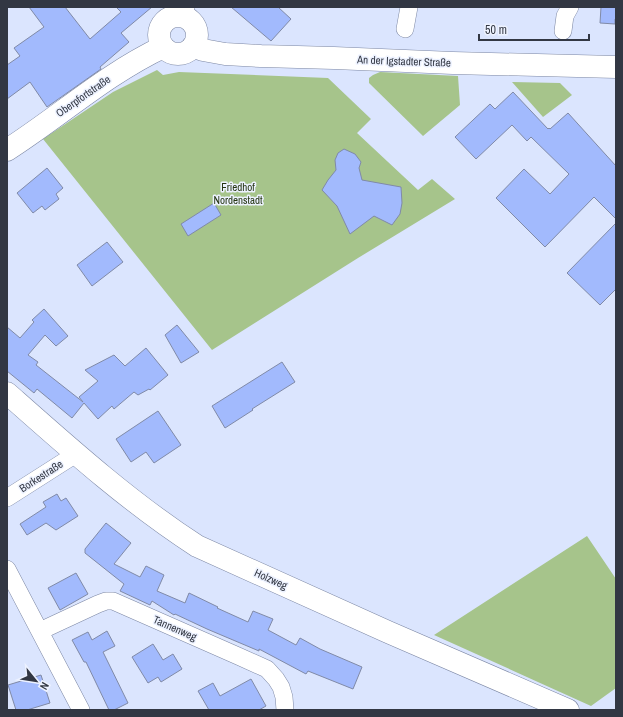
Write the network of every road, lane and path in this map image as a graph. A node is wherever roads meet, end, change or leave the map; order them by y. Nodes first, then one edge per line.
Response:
1 (409, 7) edge
2 (570, 7) edge
3 (185, 12) edge
4 (405, 29) dead end
5 (563, 30) dead end
6 (193, 46) junction
7 (163, 47) junction
8 (616, 67) edge
9 (7, 150) edge
10 (7, 393) edge
11 (76, 454) junction
12 (7, 498) edge
13 (7, 570) edge
14 (40, 631) junction
15 (81, 710) edge
16 (285, 710) edge
17 (568, 710) edge

1 - 4 street
2 - 5 street
3 - 6 street
3 - 7 street
6 - 7 street
6 - 8 street, An der Igstadter Straße
7 - 9 street, Oberpfortstraße
10 - 11 street, Holzweg
11 - 12 street, Borkestraße
11 - 17 street, Holzweg
13 - 14 street
14 - 15 street
14 - 16 street, Tannenweg

